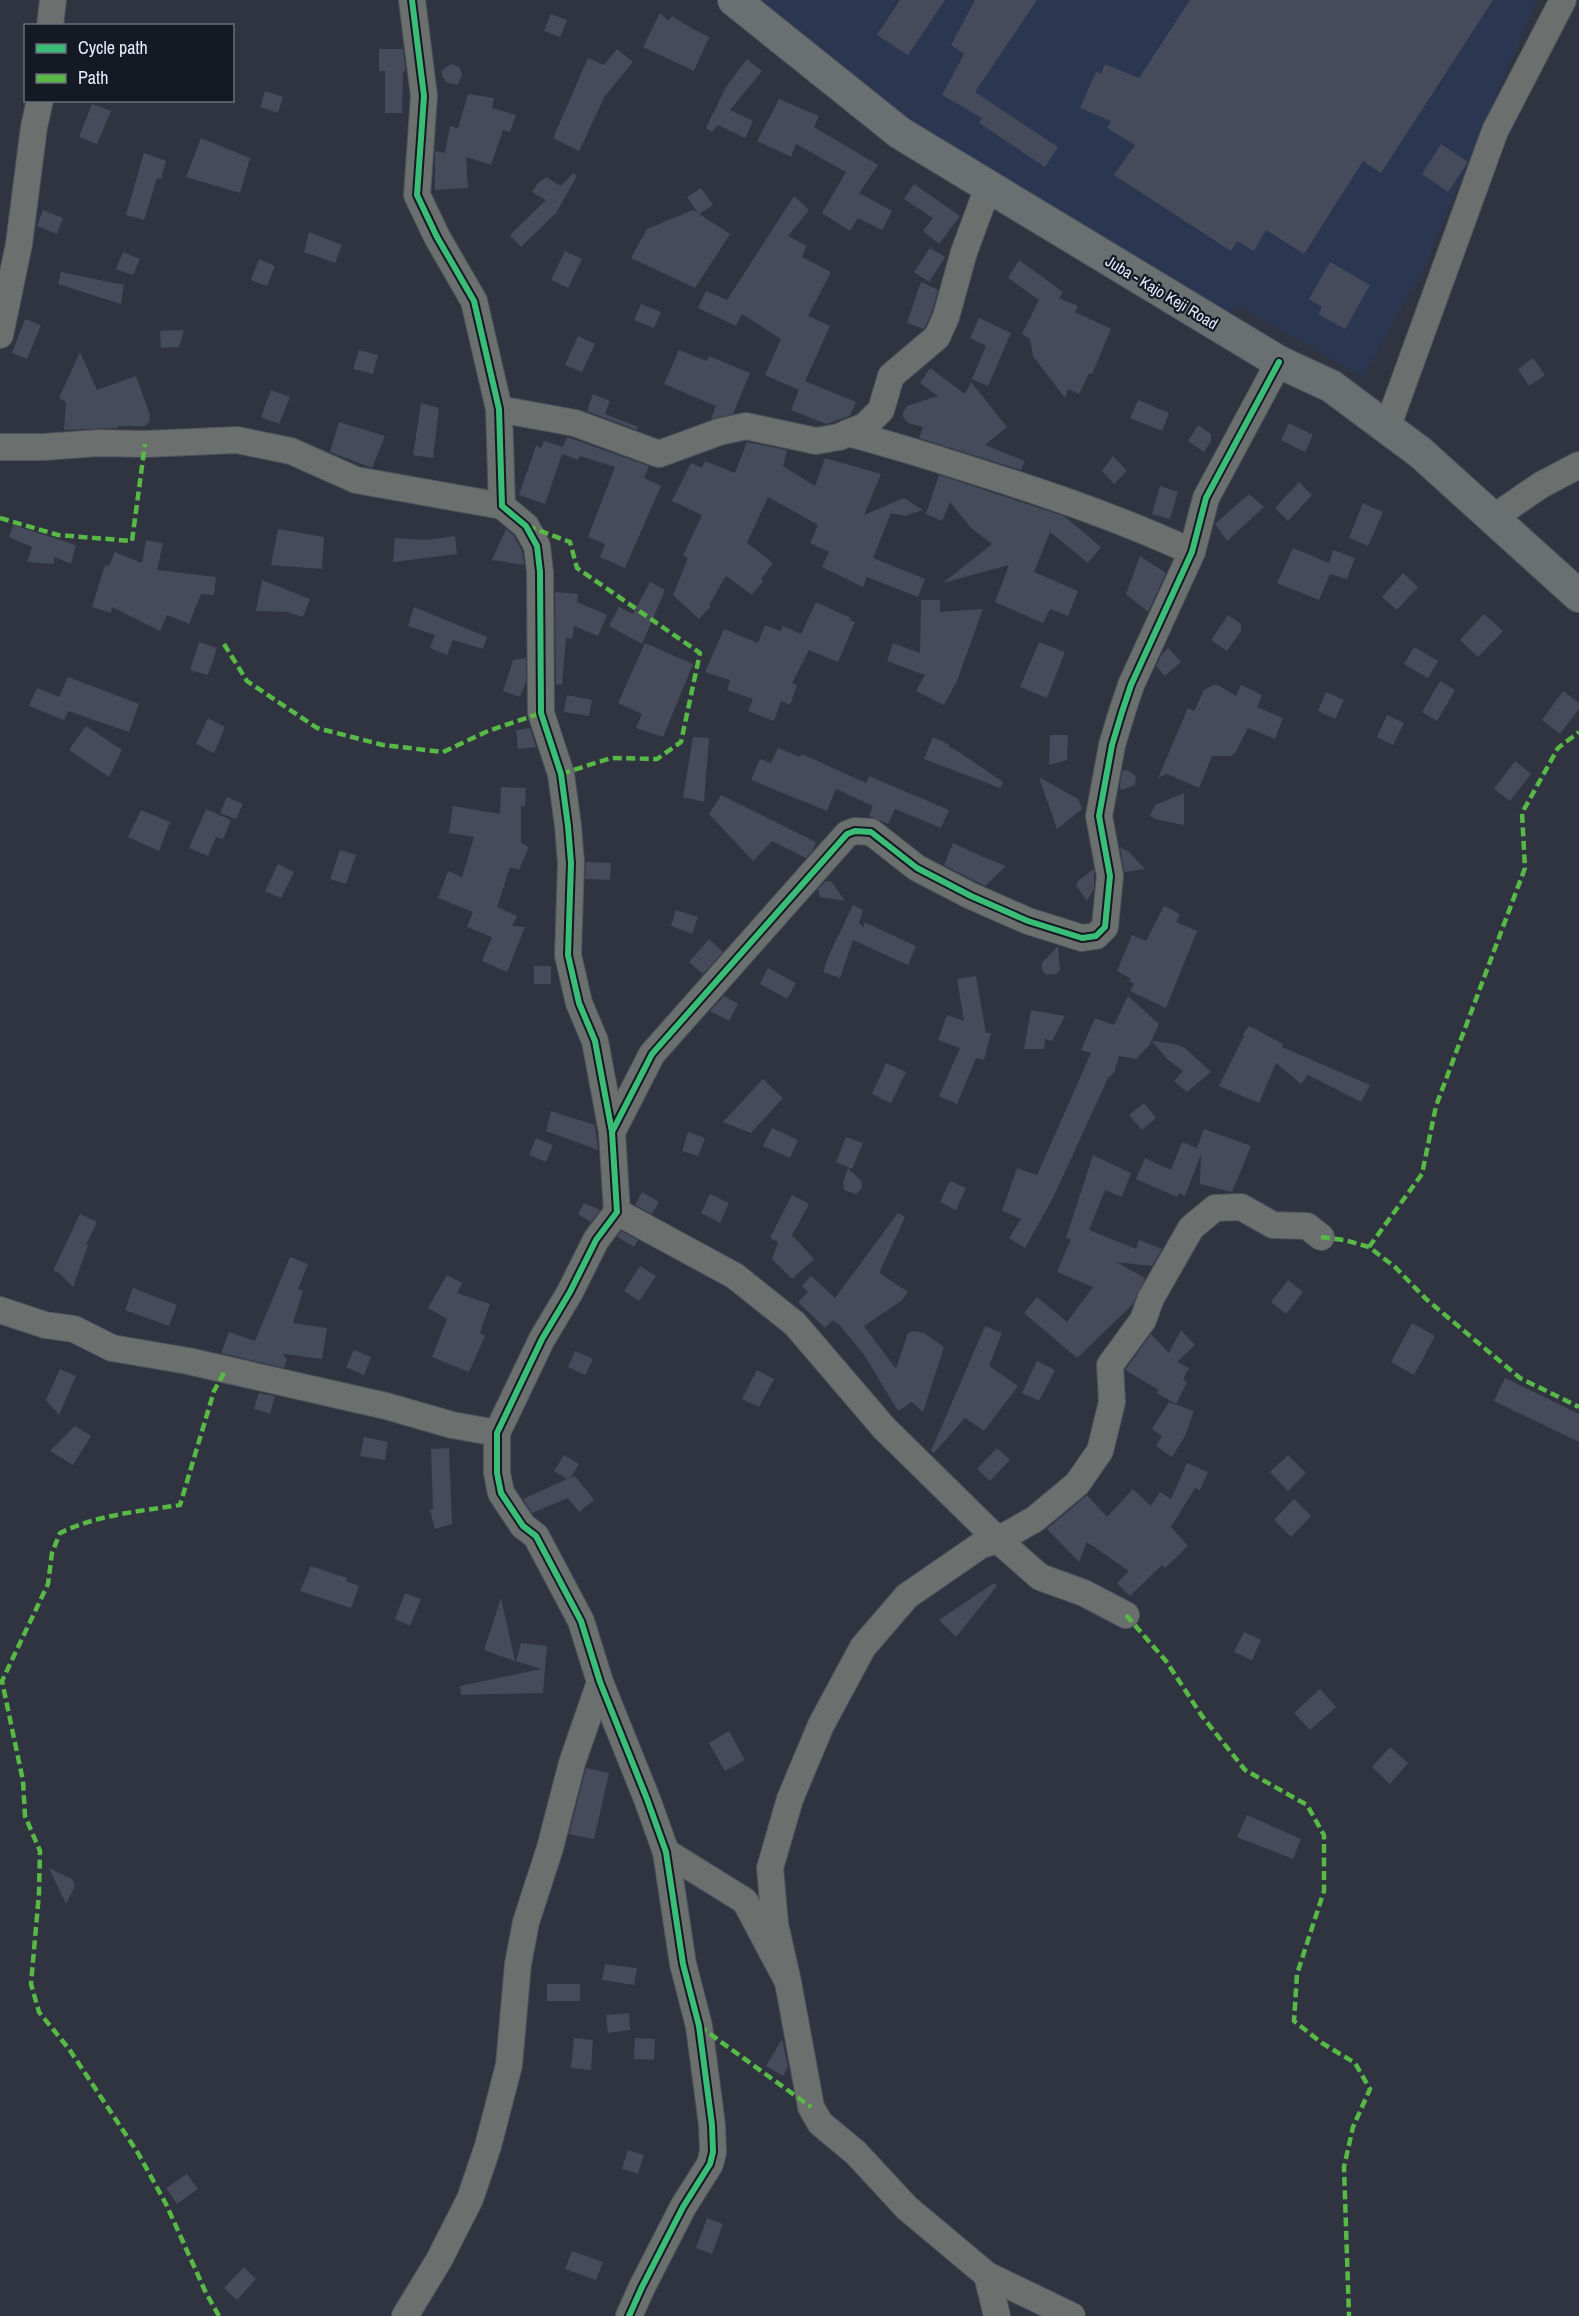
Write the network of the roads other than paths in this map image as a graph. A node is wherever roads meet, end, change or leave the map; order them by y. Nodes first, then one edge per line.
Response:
1 (53, 0) edge
2 (412, 0) edge
3 (734, 0) edge
4 (1563, 0) edge
5 (50, 24) edge
6 (40, 102) edge
7 (988, 187) junction
8 (0, 335) edge
9 (1279, 362) junction
10 (499, 409) junction
11 (1387, 428) junction
12 (847, 433) junction
13 (0, 447) edge
14 (1579, 465) edge
15 (502, 506) junction
16 (1493, 518) junction
17 (1192, 552) junction
18 (1579, 596) edge
19 (612, 1132) junction
20 (617, 1212) junction
21 (1321, 1237) dead end
22 (0, 1310) edge
23 (497, 1433) junction
24 (998, 1540) junction
25 (1126, 1615) dead end
26 (600, 1682) junction
27 (666, 1852) junction
28 (788, 1982) junction
29 (987, 2275) junction
30 (405, 2316) edge
31 (629, 2316) edge
32 (996, 2316) edge
33 (1072, 2316) edge

1 - 5 street
2 - 10 street
3 - 7 main road, Juba - Kajo Keji Road
4 - 11 street
6 - 8 street
7 - 9 main road, Juba - Kajo Keji Road
7 - 12 street
9 - 11 main road, Juba - Kajo Keji Road
9 - 17 street
10 - 12 street
10 - 15 street
11 - 16 main road, Juba - Kajo Keji Road
12 - 17 street
13 - 15 street
14 - 16 street
15 - 19 street
16 - 18 main road, Juba - Kajo Keji Road
17 - 19 street
19 - 20 street
20 - 23 street
20 - 24 street
21 - 24 street
22 - 23 street
23 - 26 street
24 - 25 street
24 - 28 street
26 - 27 street
26 - 30 street
27 - 28 street
27 - 31 street
28 - 29 street
29 - 32 street
29 - 33 street

